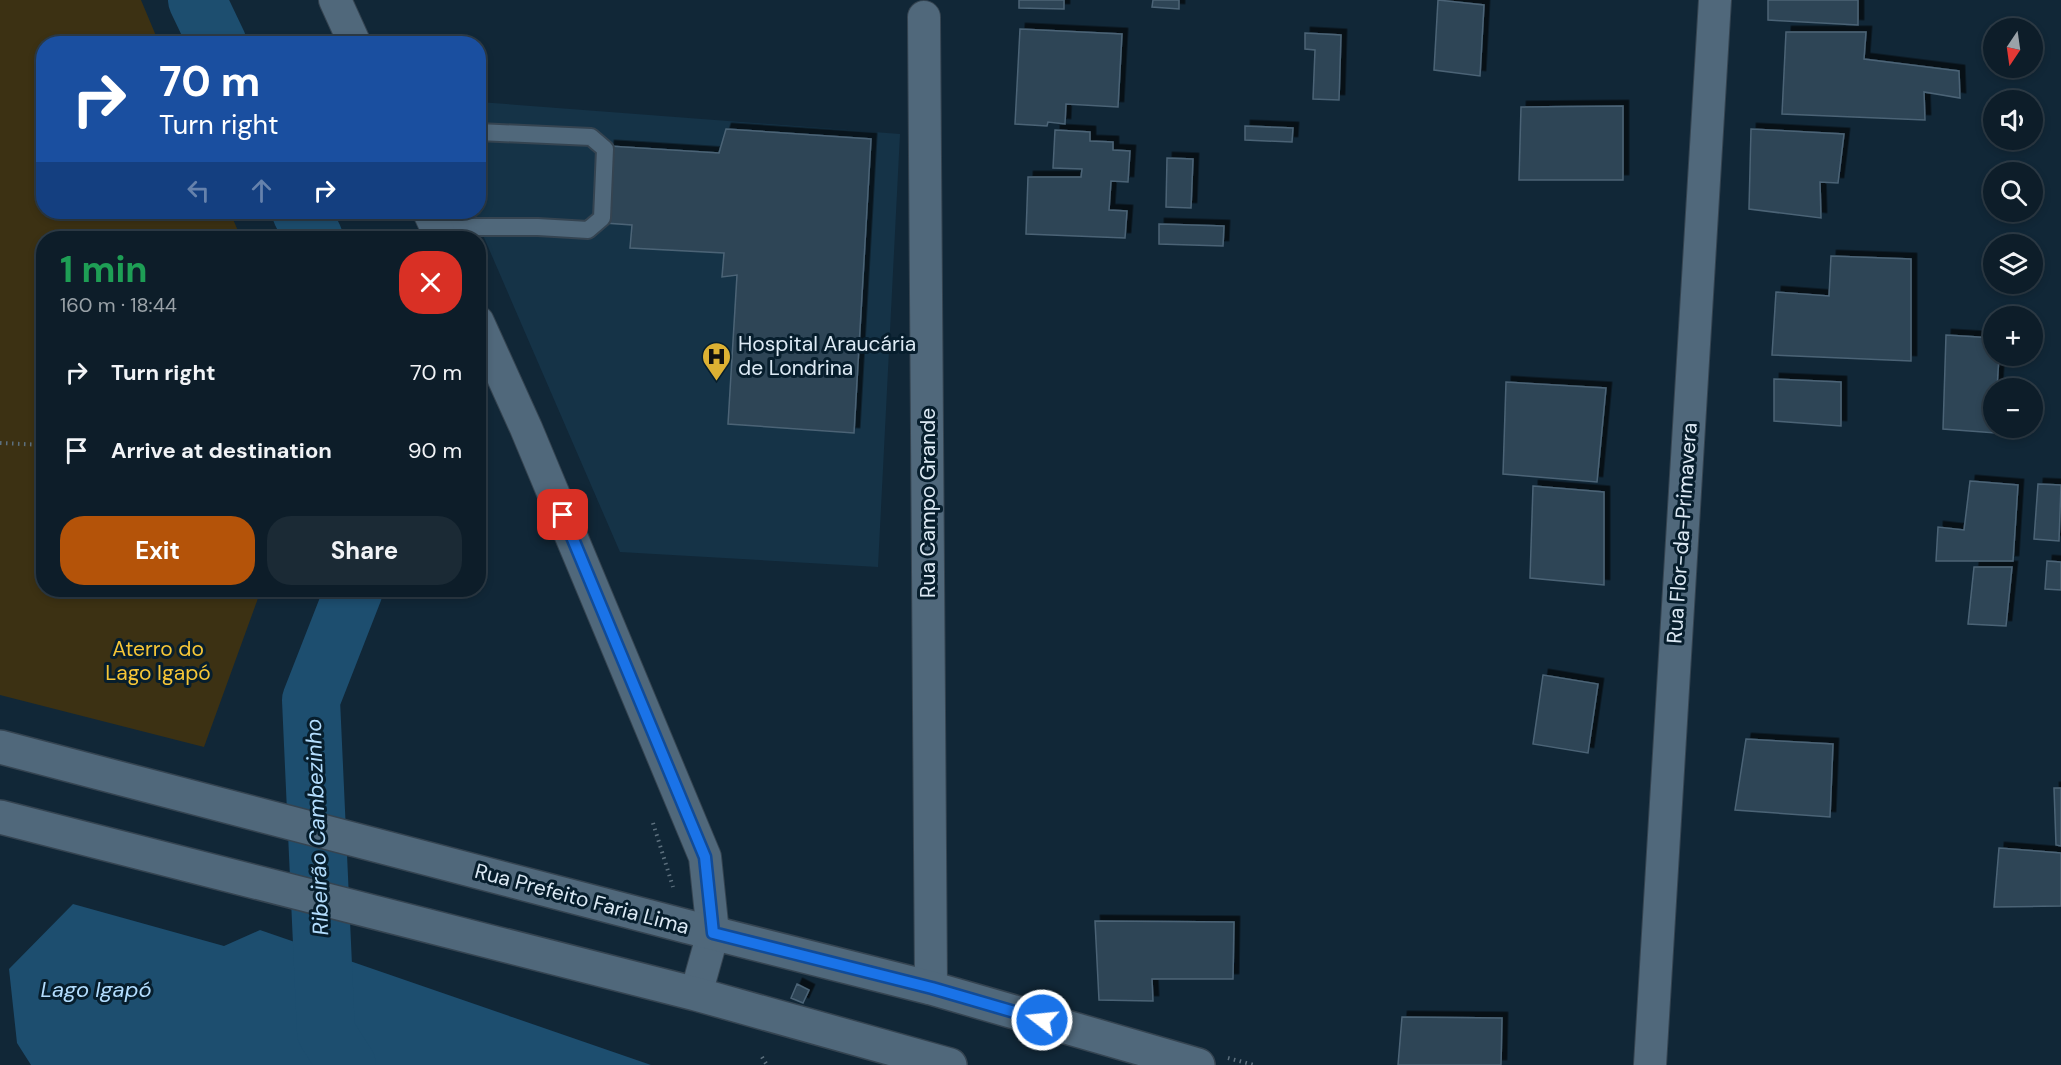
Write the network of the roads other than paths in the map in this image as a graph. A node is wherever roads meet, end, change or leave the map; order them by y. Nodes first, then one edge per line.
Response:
1 (336, 0) edge
2 (1715, 0) edge
3 (924, 17) dead end
4 (352, 36) edge
5 (486, 132) edge
6 (435, 226) edge
7 (486, 340) edge
8 (0, 747) edge
9 (0, 817) edge
10 (699, 930) junction
11 (932, 988) junction
12 (696, 994) junction
13 (950, 1065) edge
14 (1198, 1065) edge
15 (1650, 1065) edge

1 - 4 street
2 - 15 street, Rua Flor-da-Primavera
3 - 11 street, Rua Campo Grande
5 - 6 lane
7 - 10 street
8 - 10 main road, Rua Prefeito Faria Lima
9 - 12 main road
10 - 11 main road, Rua Prefeito Faria Lima
10 - 12 street
11 - 14 main road, Rua Prefeito Faria Lima
12 - 13 main road

